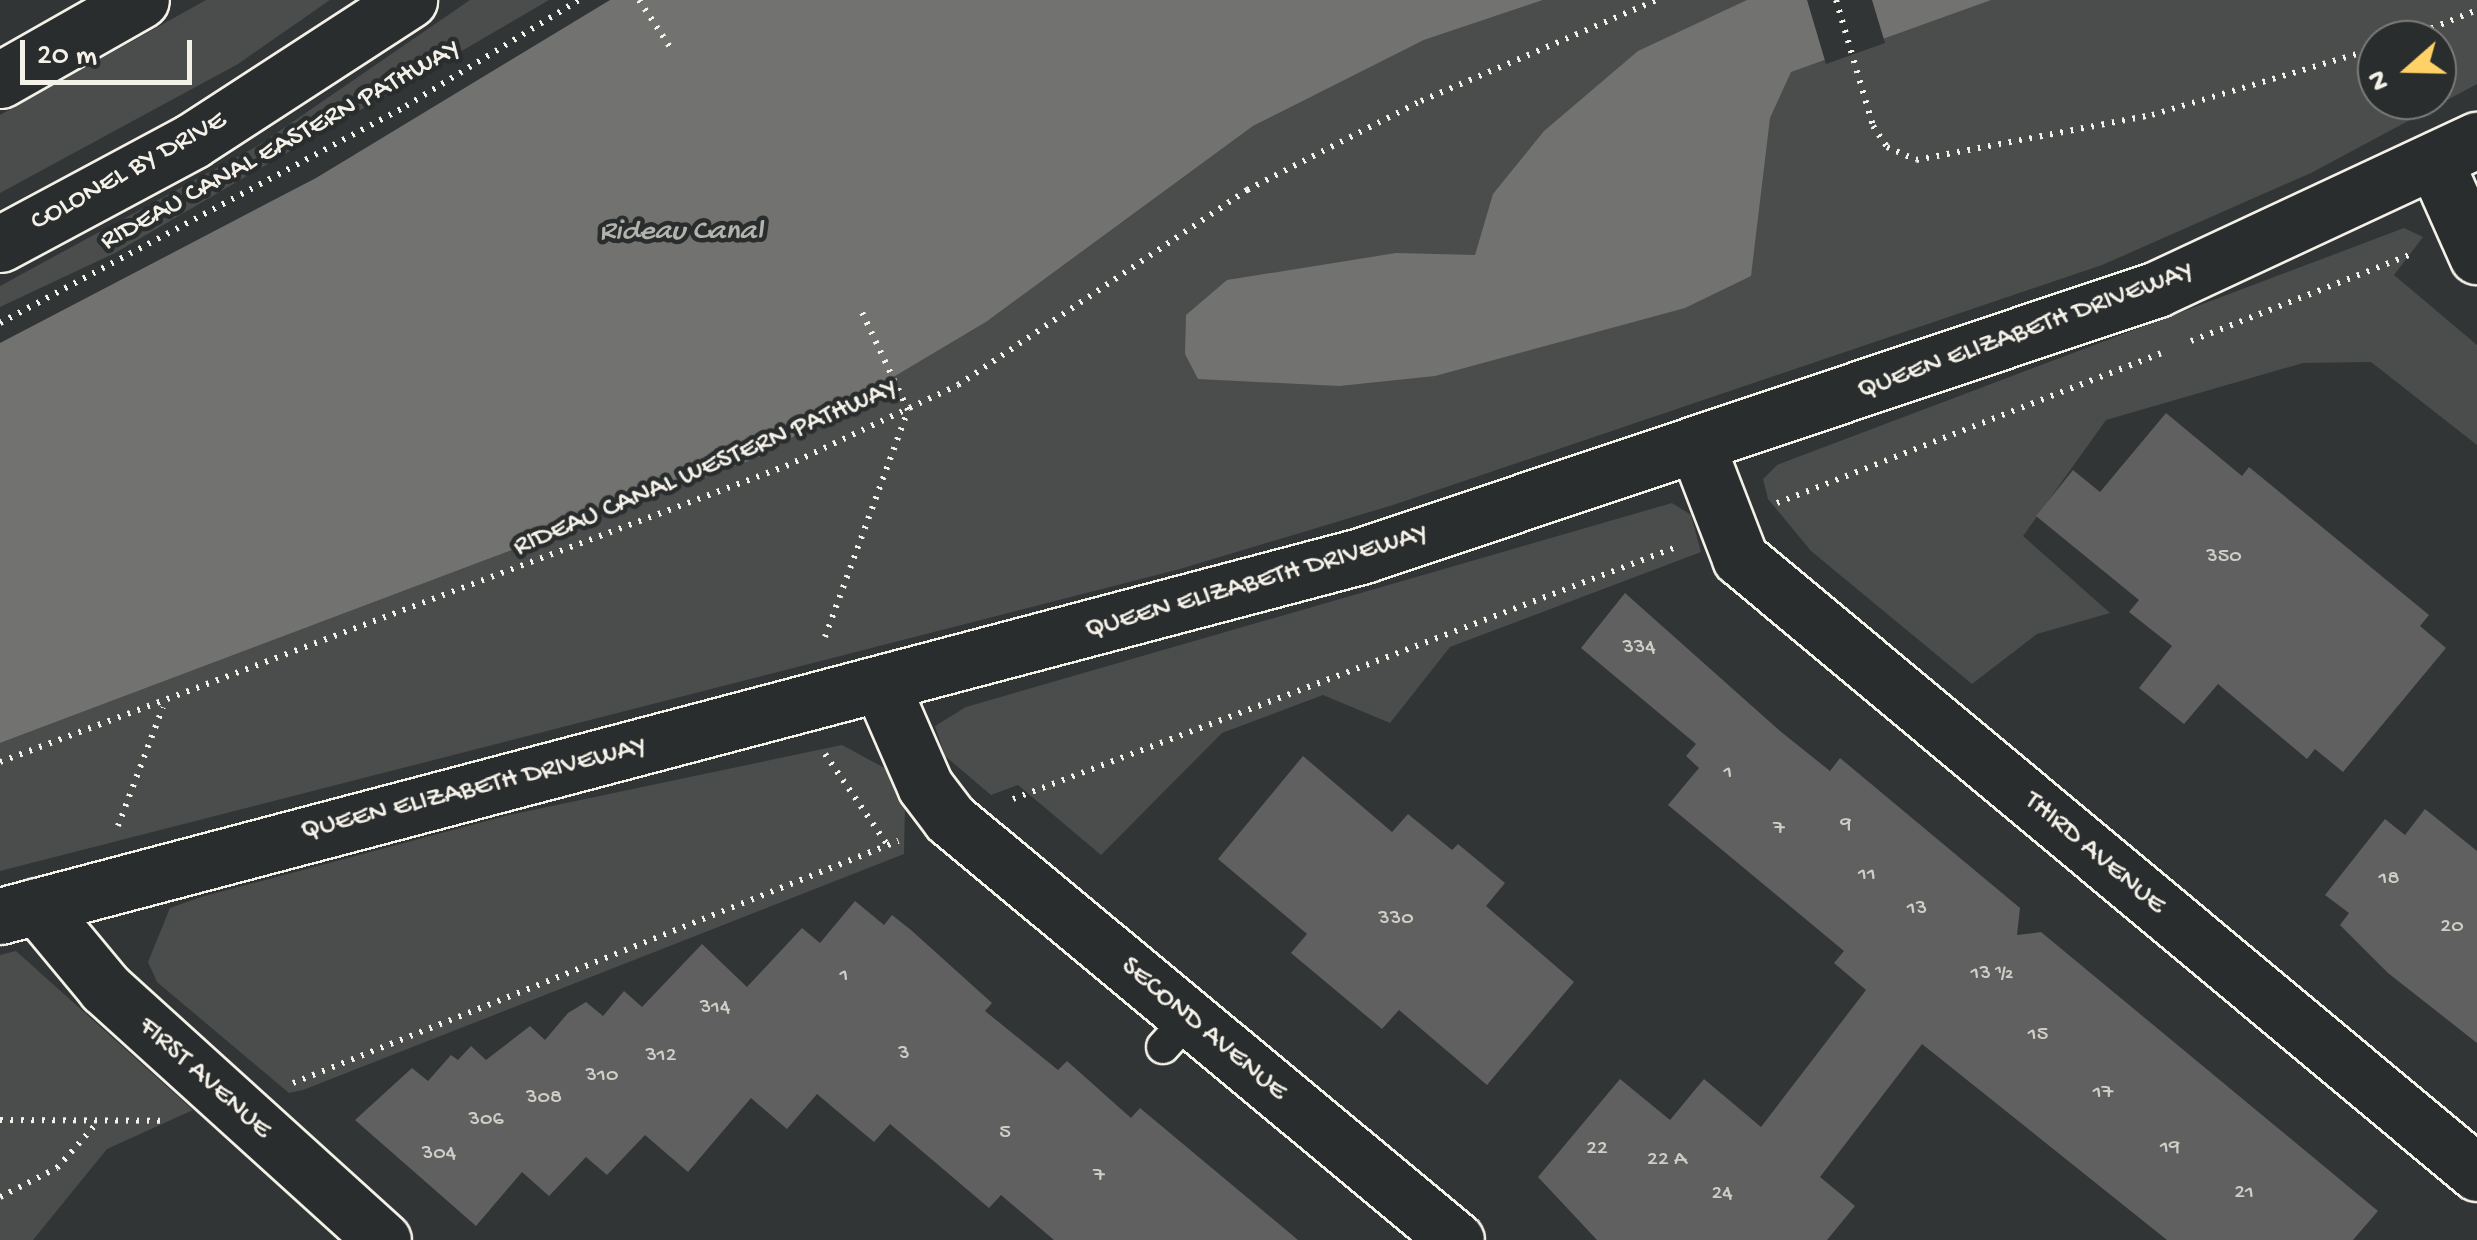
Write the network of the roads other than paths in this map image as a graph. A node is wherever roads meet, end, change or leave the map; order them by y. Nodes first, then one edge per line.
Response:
1 (141, 0) edge
2 (409, 0) edge
3 (0, 80) edge
4 (2456, 152) edge
5 (0, 244) edge
6 (2477, 256) edge
7 (1698, 449) junction
8 (882, 687) junction
9 (19, 911) edge
10 (2477, 1173) edge
11 (383, 1240) edge
12 (1456, 1240) edge

1 - 3 main road
2 - 5 main road, COLONEL BY DRIVE
4 - 6 main road
4 - 7 main road, QUEEN ELIZABETH DRIVEWAY
7 - 8 main road, QUEEN ELIZABETH DRIVEWAY
7 - 10 main road, THIRD AVENUE
8 - 9 main road, QUEEN ELIZABETH DRIVEWAY
8 - 12 main road, SECOND AVENUE
9 - 11 main road, FIRST AVENUE

